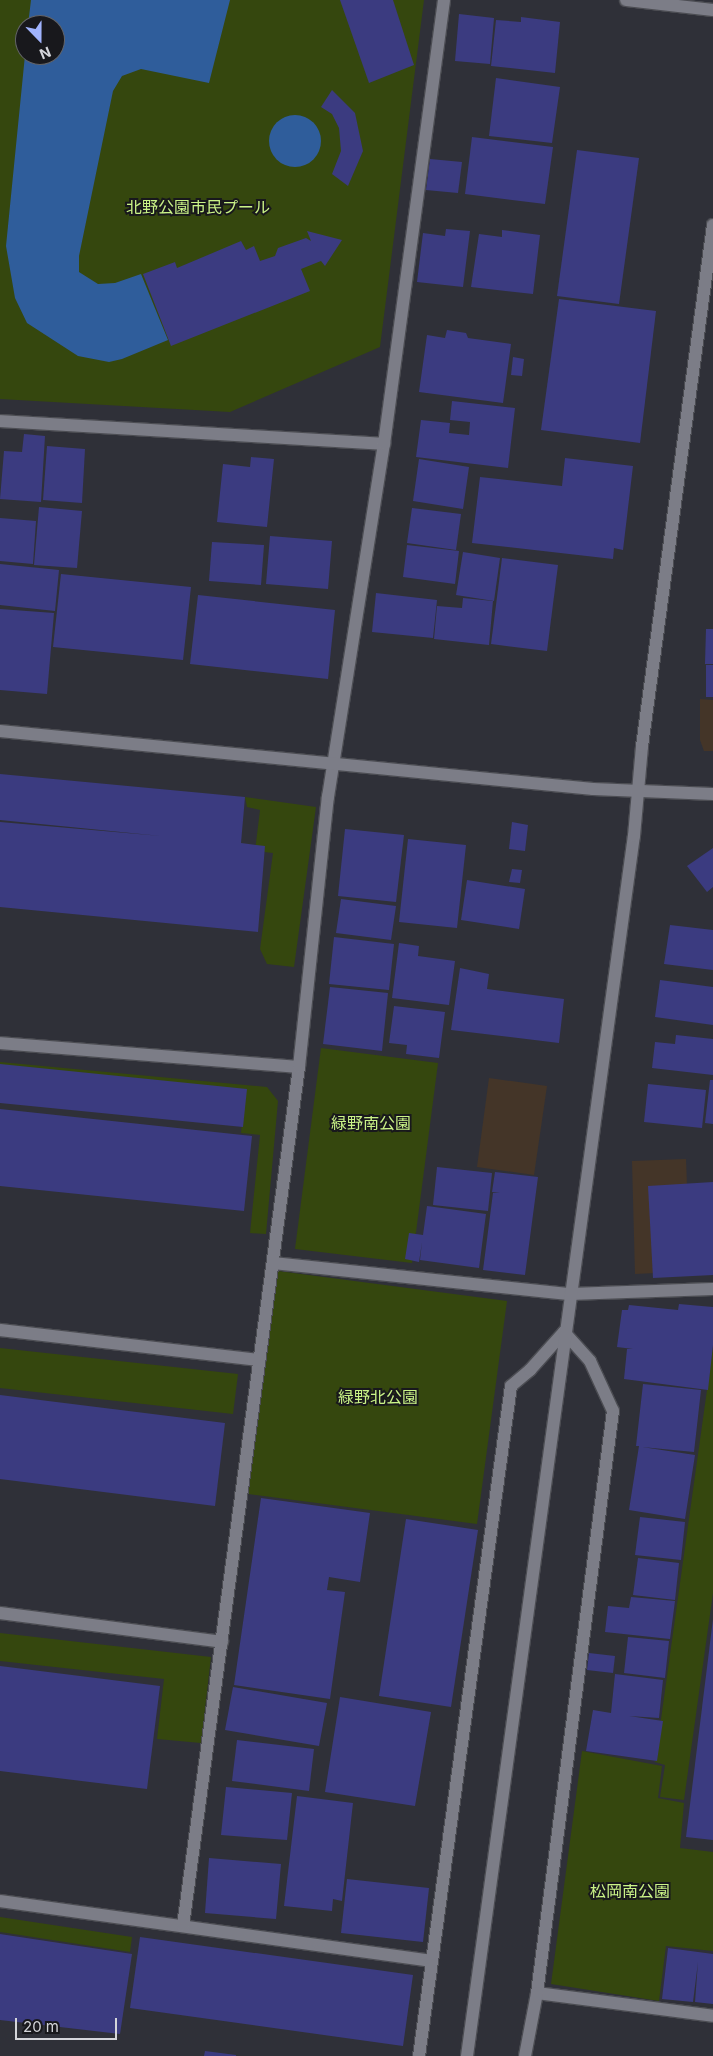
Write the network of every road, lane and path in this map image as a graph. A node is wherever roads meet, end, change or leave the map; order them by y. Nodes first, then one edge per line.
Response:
1 (444, 0) edge
2 (626, 0) edge
3 (713, 10) edge
4 (713, 225) edge
5 (0, 421) edge
6 (384, 444) junction
7 (0, 731) edge
8 (334, 763) junction
9 (638, 791) junction
10 (713, 794) edge
11 (0, 1043) edge
12 (299, 1067) junction
13 (272, 1262) junction
14 (713, 1289) edge
15 (570, 1294) junction
16 (0, 1330) edge
17 (564, 1332) junction
18 (259, 1360) junction
19 (0, 1613) edge
20 (222, 1642) junction
21 (0, 1900) edge
22 (183, 1926) junction
23 (430, 1961) junction
24 (537, 1994) junction
25 (713, 2016) edge
26 (419, 2056) edge
27 (467, 2056) edge
28 (525, 2056) edge

1 - 6 street
2 - 3 street
4 - 9 street
5 - 6 street
6 - 8 street
7 - 8 street
8 - 9 street
8 - 12 street
9 - 10 street
9 - 15 street
11 - 12 street
12 - 13 street
13 - 15 street
13 - 18 street
14 - 15 street
15 - 17 street
16 - 18 street
17 - 23 street
17 - 24 street
17 - 27 street
18 - 20 street
19 - 20 street
20 - 22 street
21 - 22 street
22 - 23 street
23 - 26 street
24 - 25 street
24 - 28 street

